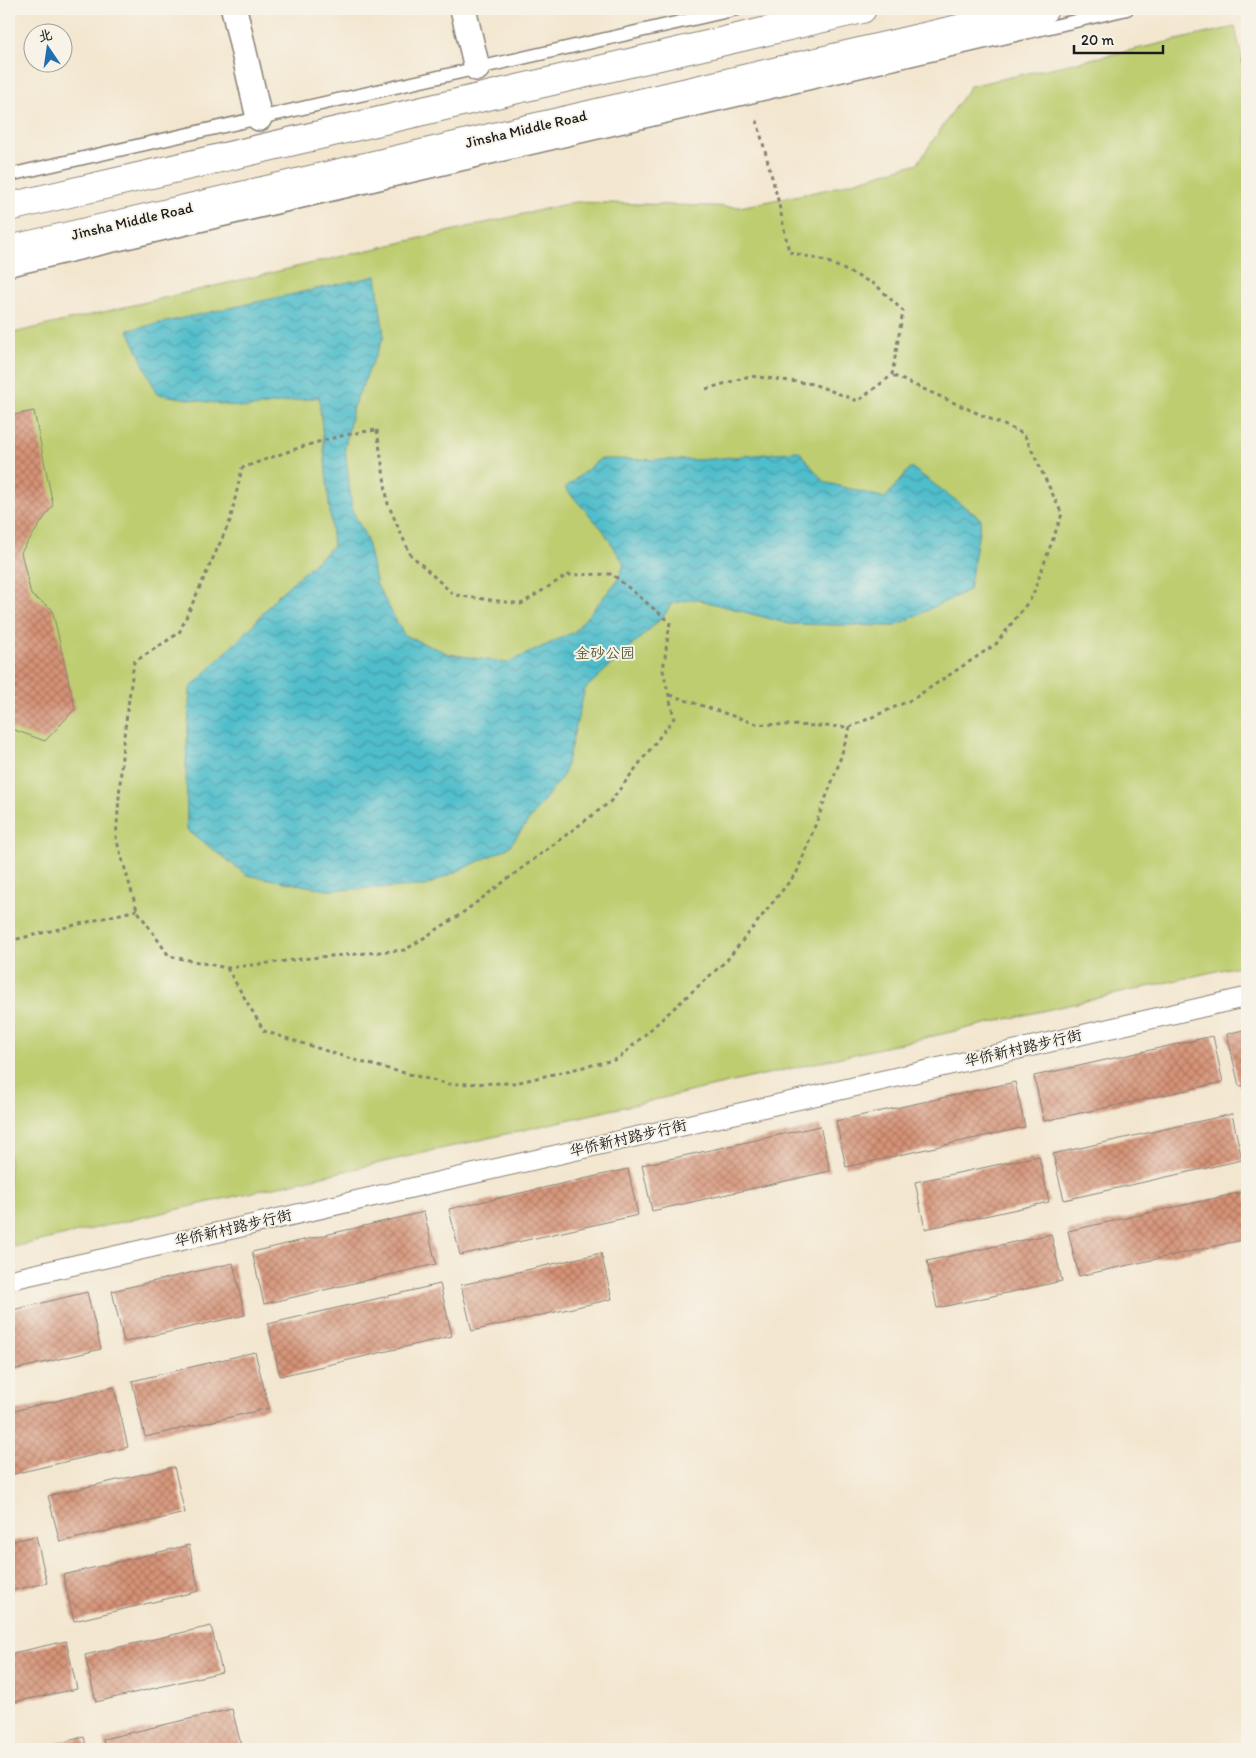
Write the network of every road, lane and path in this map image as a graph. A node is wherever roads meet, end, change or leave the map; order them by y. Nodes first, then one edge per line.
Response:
1 (234, 9) edge
2 (463, 9) edge
3 (737, 9) edge
4 (862, 9) edge
5 (1044, 9) edge
6 (1127, 9) edge
7 (477, 68) junction
8 (750, 97) junction
9 (259, 118) junction
10 (9, 175) edge
11 (9, 207) edge
12 (9, 250) edge
13 (9, 270) edge
14 (892, 375) junction
15 (706, 389) dead end
16 (669, 695) junction
17 (850, 727) junction
18 (137, 910) junction
19 (9, 941) edge
20 (227, 968) junction
21 (1247, 997) edge
22 (9, 1280) edge

1 - 9 street
2 - 7 street
3 - 7 lane
4 - 11 main road
5 - 12 main road, Jinsha Middle Road
6 - 8 lane
7 - 9 lane
8 - 13 lane
8 - 14 path
9 - 10 lane
14 - 15 path
14 - 17 path
16 - 17 path
16 - 18 path
16 - 20 path
17 - 20 path
18 - 19 path
18 - 20 path
21 - 22 street, 华侨新村路步行街

